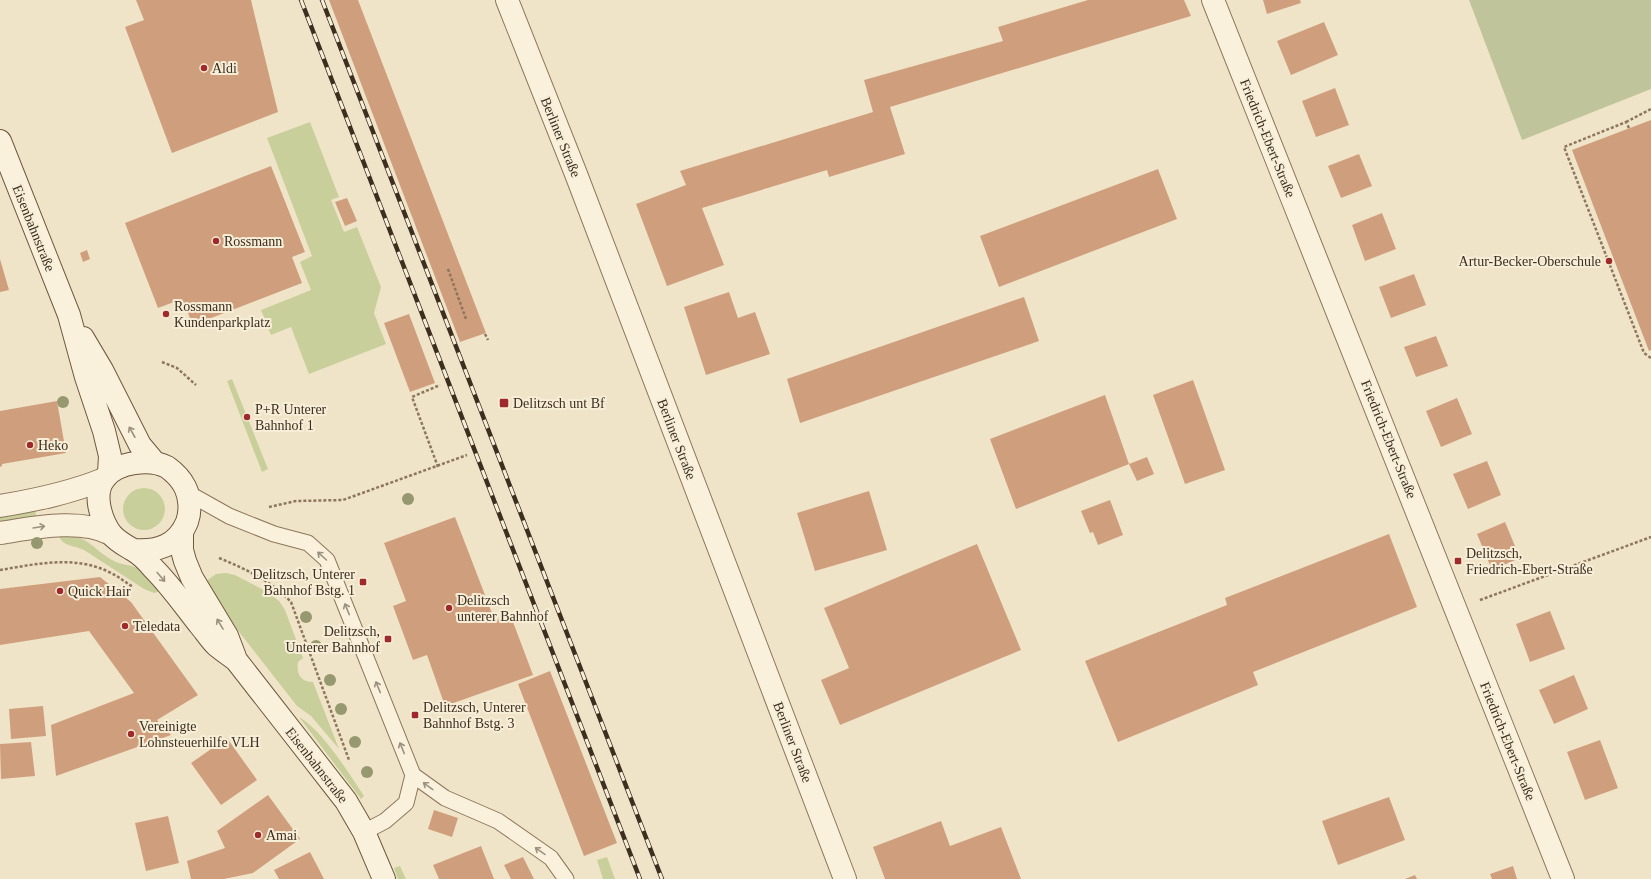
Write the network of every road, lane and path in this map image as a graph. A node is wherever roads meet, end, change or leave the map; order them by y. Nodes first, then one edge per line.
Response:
1 (507, 0) edge
2 (1213, 0) edge
3 (1651, 109) edge
4 (1626, 122) junction
5 (1629, 128) dead end
6 (0, 141) edge
7 (448, 269) dead end
8 (69, 315) junction
9 (466, 320) dead end
10 (485, 334) dead end
11 (488, 340) dead end
12 (1651, 358) edge
13 (162, 362) dead end
14 (196, 385) dead end
15 (440, 385) dead end
16 (467, 455) dead end
17 (155, 463) junction
18 (438, 467) junction
19 (107, 476) junction
20 (188, 493) junction
21 (0, 506) edge
22 (266, 508) dead end
23 (182, 532) junction
24 (0, 533) edge
25 (111, 534) junction
26 (1651, 537) edge
27 (133, 550) junction
28 (219, 558) dead end
29 (0, 570) edge
30 (135, 588) dead end
31 (1455, 609) junction
32 (236, 660) junction
33 (350, 762) dead end
34 (413, 775) junction
35 (364, 832) junction
36 (384, 879) edge
37 (566, 879) edge
38 (845, 879) edge
39 (1563, 879) edge

1 - 38 street, Berliner Straße
2 - 31 street, Friedrich-Ebert-Straße
3 - 4 path
4 - 5 path
4 - 12 path
6 - 8 street, Eisenbahnstraße
7 - 9 path
17 -> 8 street, Eisenbahnstraße
8 - 19 street, Eisenbahnstraße
10 - 11 path
13 - 14 path
15 - 18 path
16 - 18 path
17 - 19 street, Eisenbahnstraße
17 - 20 street, Eisenbahnstraße
18 - 22 path
19 - 21 street
19 - 25 street, Eisenbahnstraße
20 - 23 street, Eisenbahnstraße
34 -> 20 lane
23 - 27 street, Eisenbahnstraße
32 -> 23 street, Eisenbahnstraße
24 -> 25 street
25 - 27 street, Eisenbahnstraße
26 - 31 path
27 -> 32 street, Eisenbahnstraße
28 - 33 path
29 - 30 path
31 - 39 street, Friedrich-Ebert-Straße
32 - 35 street, Eisenbahnstraße
34 - 35 lane
37 -> 34 lane
35 - 36 street, Eisenbahnstraße

